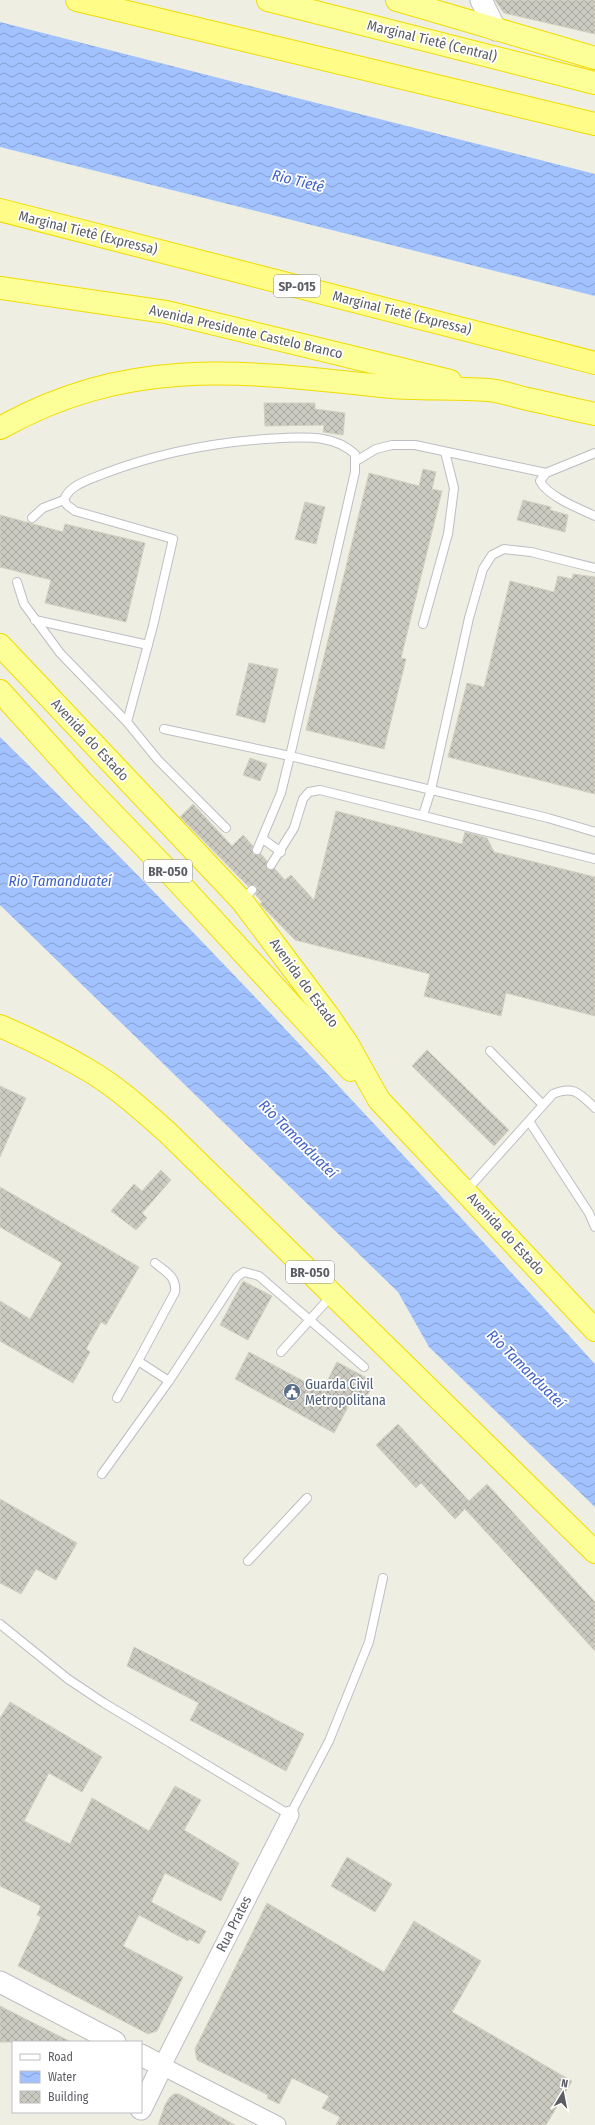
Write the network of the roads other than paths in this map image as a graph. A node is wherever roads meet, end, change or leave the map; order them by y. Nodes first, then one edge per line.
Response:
1 (268, 0) edge
2 (397, 0) edge
3 (481, 0) edge
4 (84, 1) edge
5 (496, 30) junction
6 (595, 58) edge
7 (595, 83) edge
8 (595, 124) edge
9 (0, 210) edge
10 (0, 288) edge
11 (595, 363) edge
12 (489, 390) junction
13 (595, 414) edge
14 (0, 428) edge
15 (445, 452) junction
16 (595, 452) edge
17 (356, 461) junction
18 (546, 473) junction
19 (64, 500) junction
20 (595, 516) edge
21 (32, 518) dead end
22 (595, 568) edge
23 (17, 582) dead end
24 (35, 620) junction
25 (423, 624) dead end
26 (0, 645) edge
27 (148, 645) junction
28 (0, 691) edge
29 (127, 722) junction
30 (164, 729) dead end
31 (290, 756) junction
32 (431, 790) junction
33 (423, 815) junction
34 (226, 828) dead end
35 (595, 832) edge
36 (263, 839) junction
37 (257, 850) dead end
38 (281, 852) junction
39 (595, 859) edge
40 (271, 865) dead end
41 (0, 1026) edge
42 (490, 1051) dead end
43 (379, 1100) junction
44 (543, 1105) junction
45 (595, 1108) edge
46 (529, 1121) junction
47 (466, 1191) junction
48 (595, 1224) edge
49 (155, 1263) dead end
50 (333, 1294) junction
51 (310, 1320) junction
52 (595, 1330) edge
53 (280, 1352) dead end
54 (138, 1360) junction
55 (364, 1367) dead end
56 (169, 1381) junction
57 (117, 1398) dead end
58 (102, 1474) dead end
59 (306, 1498) dead end
60 (595, 1552) edge
61 (248, 1562) dead end
62 (383, 1578) dead end
63 (0, 1624) edge
64 (290, 1815) junction
65 (0, 1982) edge
66 (113, 2041) edge
67 (142, 2056) edge
68 (162, 2066) junction
69 (142, 2107) edge
70 (139, 2113) edge
71 (133, 2125) edge
72 (277, 2125) edge

1 - 7 highway, Marginal Tietê (Central)
2 - 5 highway
3 - 5 street
4 - 8 highway
5 - 6 highway
9 - 11 highway, Marginal Tietê (Expressa) / SP-015
10 - 12 highway, Avenida Presidente Castelo Branco
12 - 13 highway
12 - 14 highway
15 - 17 lane
15 - 18 lane
15 - 25 lane
16 - 18 lane
17 - 19 lane
17 - 31 lane
18 - 20 lane
19 - 21 lane
19 - 27 lane
22 - 32 lane
23 - 24 lane
24 - 27 lane
24 - 29 lane
26 - 43 highway, Avenida do Estado
27 - 29 lane
28 - 43 highway, BR-050
29 - 34 lane
30 - 31 lane
31 - 32 lane
31 - 36 lane
32 - 33 lane
32 - 35 lane
33 - 38 lane
33 - 39 lane
36 - 37 lane
36 - 38 lane
38 - 40 lane
41 - 50 highway, BR-050
42 - 44 lane
43 - 47 highway, Avenida do Estado / BR-050
44 - 45 lane
44 - 46 lane
46 - 47 lane
46 - 48 lane
47 - 52 highway, Avenida do Estado / BR-050
49 - 54 lane
50 - 51 lane
50 - 60 highway, BR-050
51 - 53 lane
51 - 55 lane
51 - 56 lane
54 - 56 lane
54 - 57 lane
56 - 58 lane
59 - 61 lane
62 - 64 lane, Rua Prates
63 - 64 lane
64 - 68 street, Rua Prates
65 - 66 street
67 - 68 street
68 - 69 street, Rua Prates
68 - 72 street
70 - 71 street

